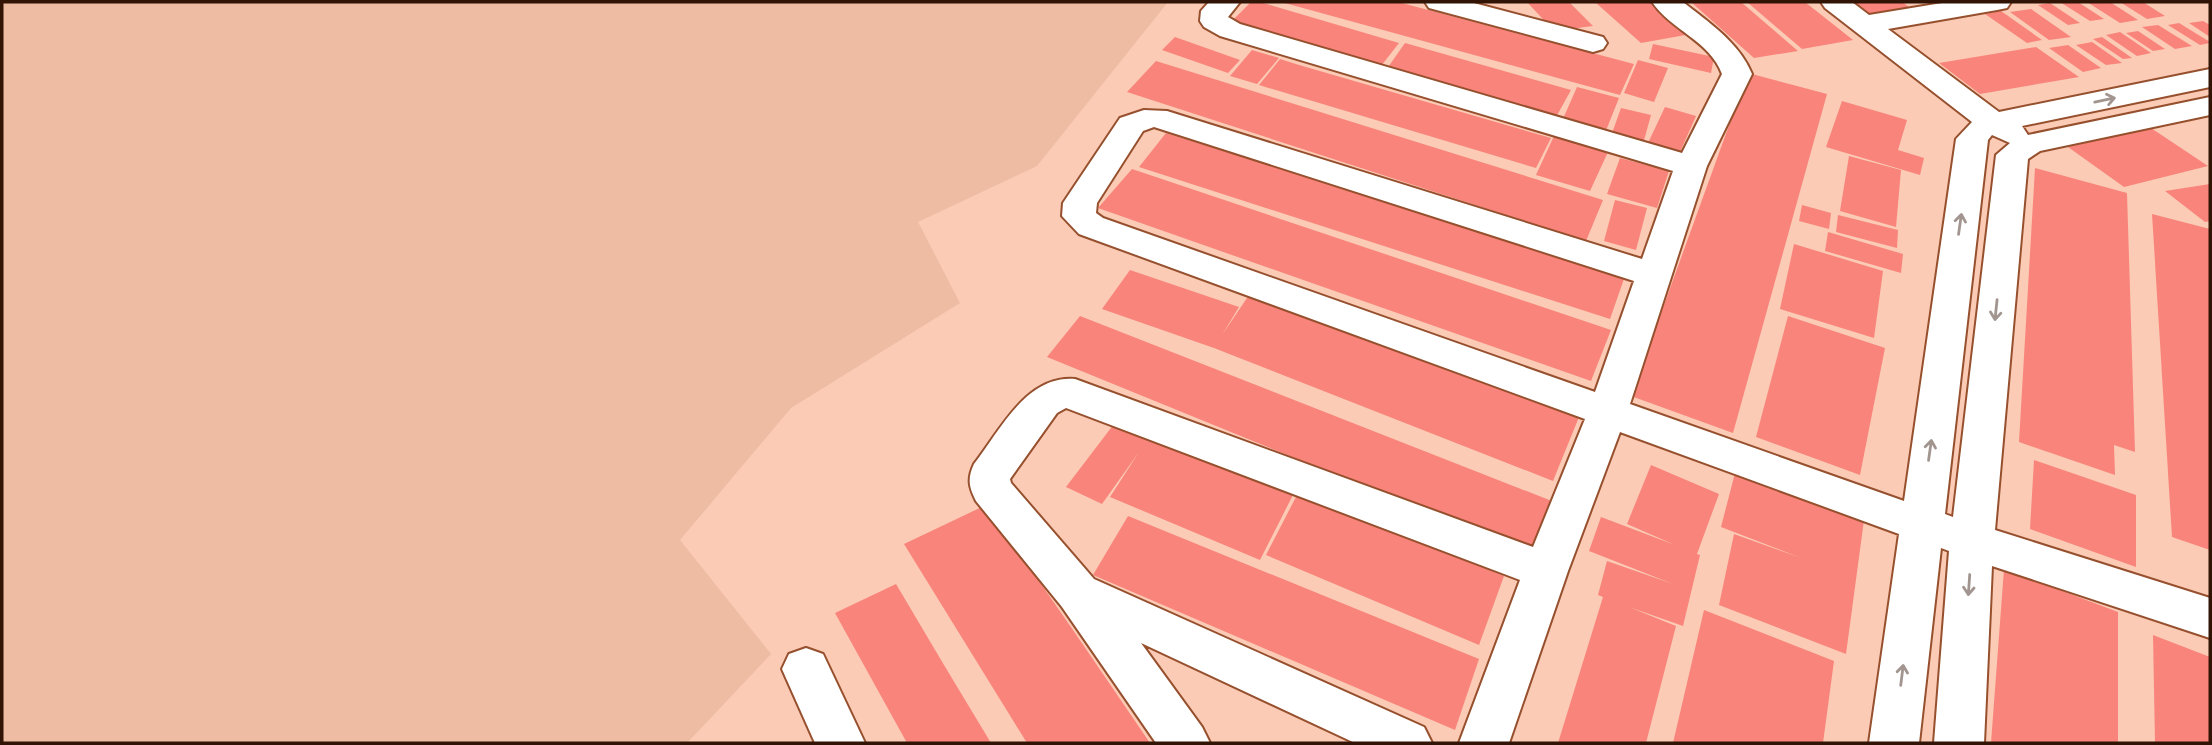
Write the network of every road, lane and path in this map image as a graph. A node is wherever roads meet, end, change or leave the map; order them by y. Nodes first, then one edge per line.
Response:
1 (1226, 2) edge
2 (1439, 2) edge
3 (1517, 2) edge
4 (1666, 2) edge
5 (1835, 2) edge
6 (1997, 2) edge
7 (1865, 24) junction
8 (1546, 31) junction
9 (1593, 43) dead end
10 (2210, 78) edge
11 (2210, 106) edge
12 (1993, 123) junction
13 (2030, 144) junction
14 (1691, 166) junction
15 (1652, 274) junction
16 (1608, 412) junction
17 (1920, 523) junction
18 (1972, 540) junction
19 (1546, 571) junction
20 (1078, 593) junction
21 (2210, 618) edge
22 (806, 669) dead end
23 (840, 743) edge
24 (1185, 743) edge
25 (1407, 743) edge
26 (1485, 743) edge
27 (1894, 743) edge
28 (1959, 743) edge

1 - 14 street
2 - 8 street
3 - 8 street
4 - 14 street
5 - 7 street
6 - 7 street
7 - 12 street
8 - 9 street
12 -> 10 street
11 - 13 street
12 - 13 street
17 -> 12 street
13 -> 18 street
14 - 15 street
15 - 16 street
15 - 16 street
16 - 17 street
16 - 19 street
17 - 18 street
27 -> 17 street
18 - 21 street
18 -> 28 street
19 - 20 street
19 - 26 street
20 - 24 street
20 - 25 street
22 - 23 street

